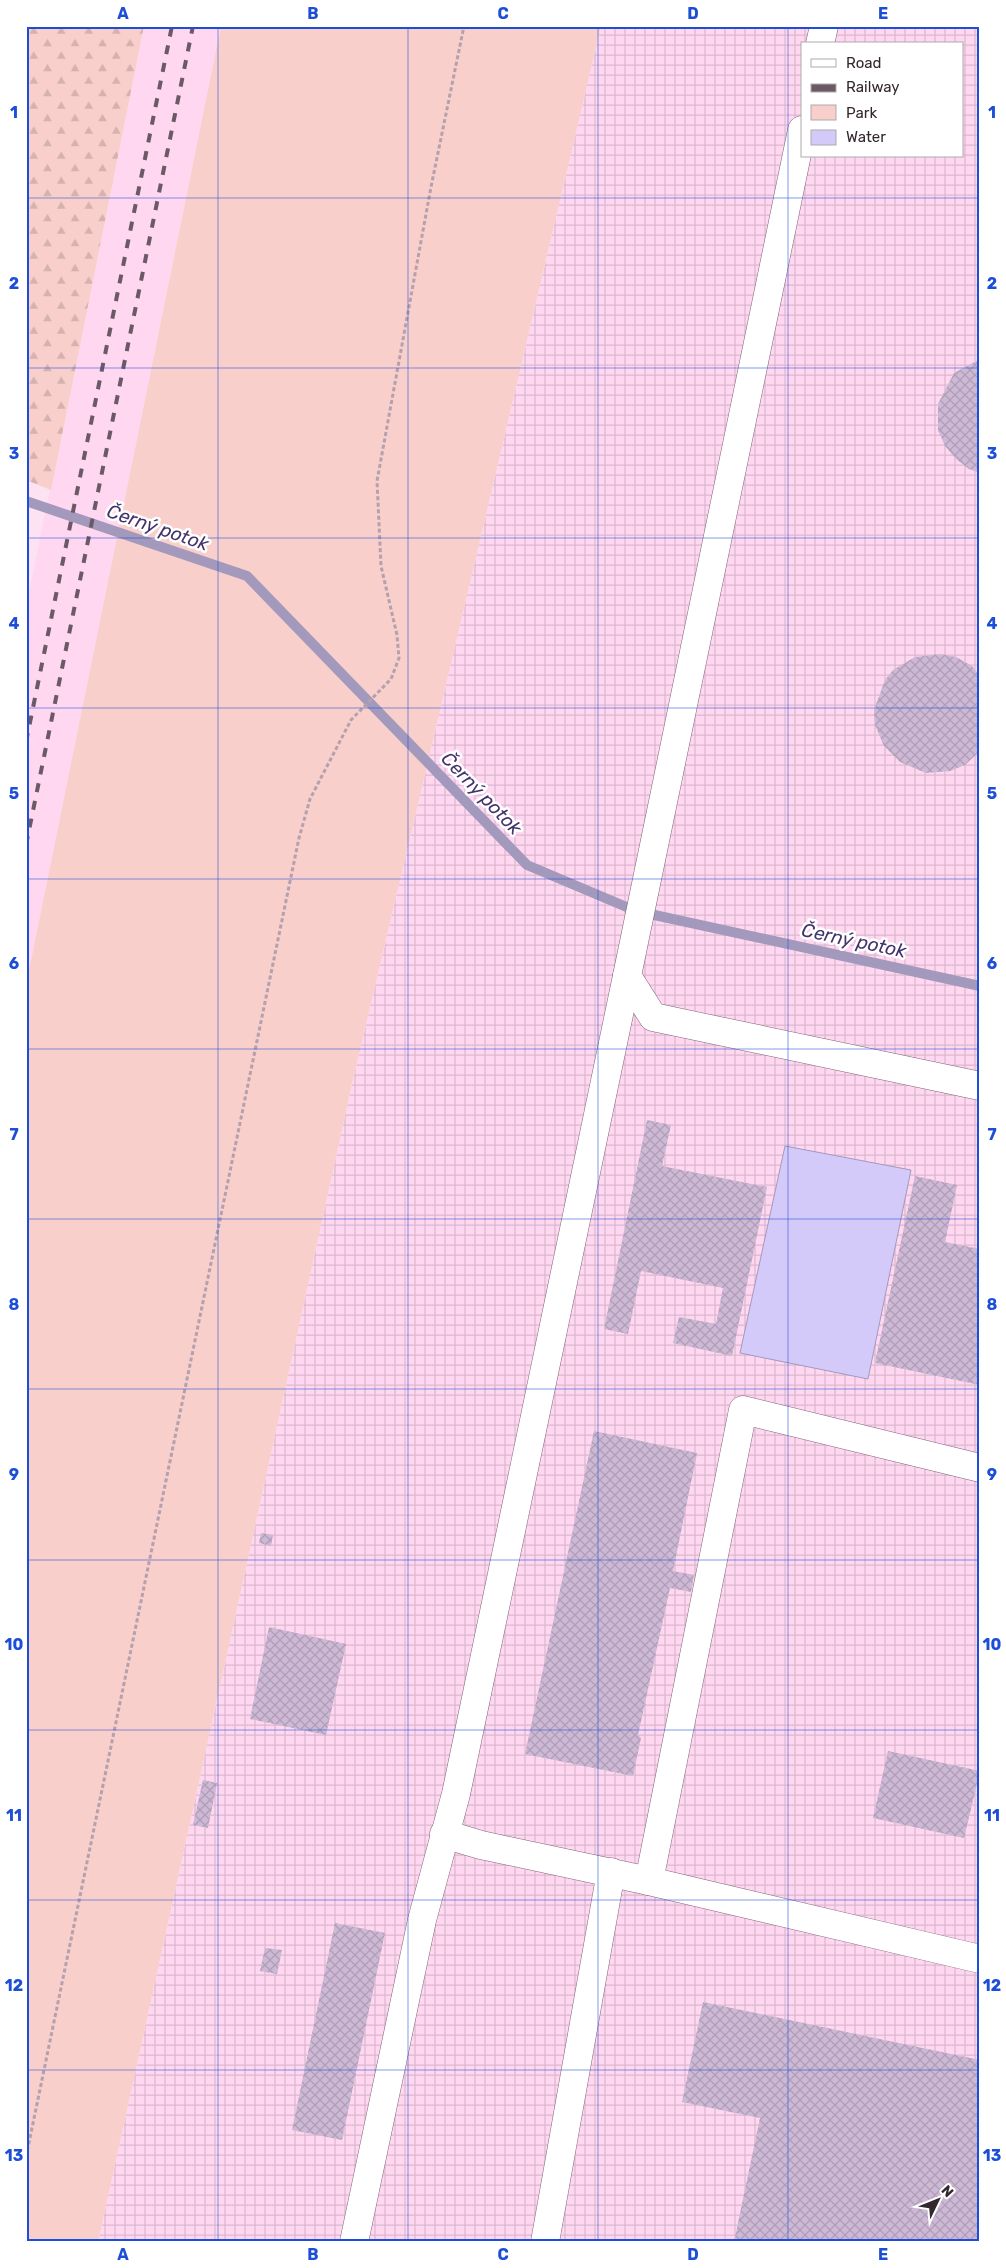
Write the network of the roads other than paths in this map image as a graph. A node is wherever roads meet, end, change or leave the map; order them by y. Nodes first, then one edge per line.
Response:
1 (824, 26) edge
2 (820, 42) edge
3 (801, 135) edge
4 (628, 976) junction
5 (980, 1086) edge
6 (980, 1468) edge
7 (444, 1834) junction
8 (611, 1872) junction
9 (649, 1881) junction
10 (980, 1959) edge
11 (354, 2242) edge
12 (545, 2242) edge

1 - 2 lane
3 - 4 lane
4 - 5 lane
4 - 7 lane
6 - 9 lane
7 - 8 lane
7 - 11 lane
8 - 9 lane
8 - 12 lane
9 - 10 lane

